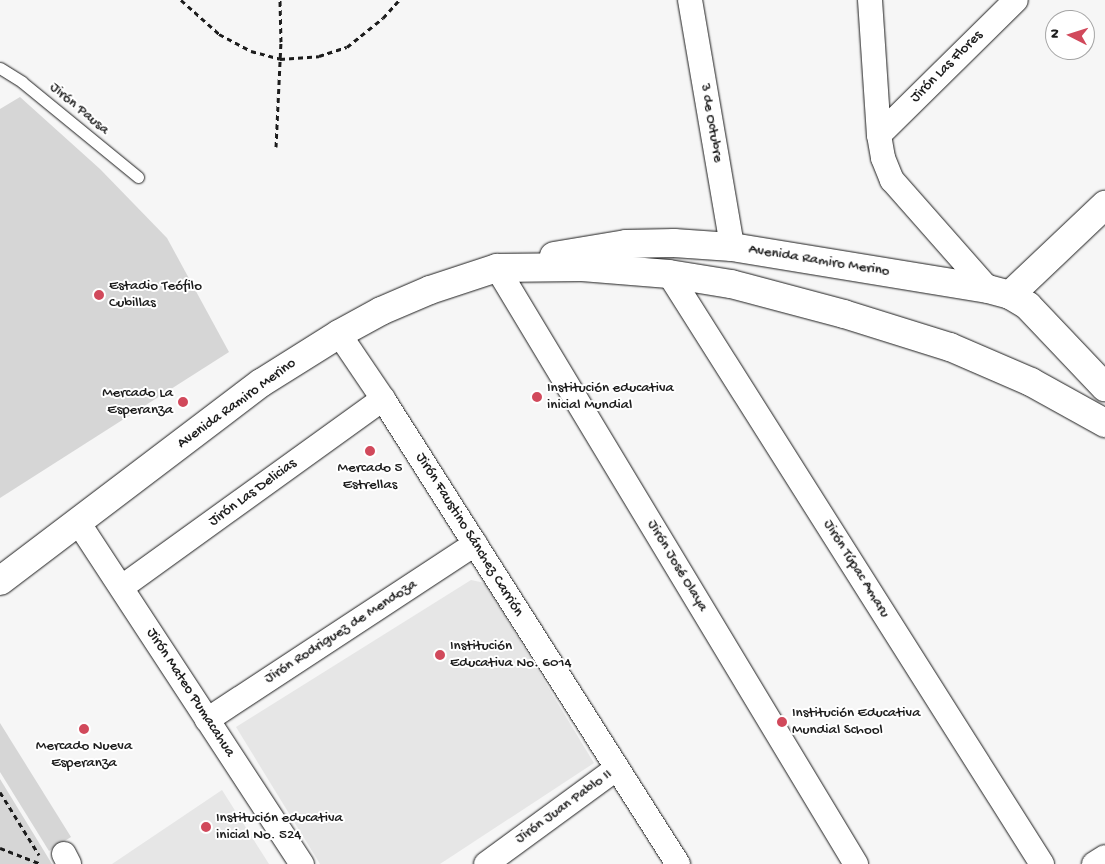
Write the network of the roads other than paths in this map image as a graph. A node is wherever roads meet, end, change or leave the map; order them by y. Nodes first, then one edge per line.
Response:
1 (690, 0) edge
2 (870, 0) edge
3 (1016, 0) edge
4 (0, 68) edge
5 (879, 134) junction
6 (138, 177) dead end
7 (1104, 207) edge
8 (732, 246) junction
9 (497, 268) junction
10 (669, 274) junction
11 (999, 292) junction
12 (339, 334) junction
13 (1105, 386) edge
14 (383, 399) junction
15 (1105, 424) edge
16 (78, 522) junction
17 (475, 544) junction
18 (0, 581) edge
19 (122, 587) junction
20 (207, 720) junction
21 (617, 768) junction
22 (1105, 857) edge
23 (302, 864) edge
24 (486, 864) edge
25 (678, 864) edge
26 (856, 864) edge
27 (1042, 864) edge
28 (1094, 864) edge

1 - 8 street, 3 de Octubre
2 - 5 street
3 - 5 street, Jirón Las Flores
4 - 6 lane, Jirón Pausa
5 - 11 street
7 - 11 street
8 - 9 street, Avenida Ramiro Merino
8 - 11 street, Avenida Ramiro Merino
9 - 10 street, Avenida Ramiro Merino
9 - 12 street, Avenida Ramiro Merino
9 - 26 street, Jirón José Olaya
10 - 15 street, Avenida Ramiro Merino
10 - 27 street, Jirón Túpac Amaru
11 - 13 street, Avenida Ramiro Merino
12 - 14 street, Jirón Faustino Sánchez Carrión
12 - 16 street, Avenida Ramiro Merino
14 - 17 street, Jirón Faustino Sánchez Carrión
14 - 19 street, Jirón Las Delicias
16 - 18 street, Avenida Ramiro Merino
16 - 19 street, Jirón Mateo Pumacahua
17 - 20 street, Jirón Rodriguez de Mendoza
17 - 21 street, Jirón Faustino Sánchez Carrión
19 - 20 street, Jirón Mateo Pumacahua
20 - 23 street, Jirón Mateo Pumacahua
21 - 24 street, Jirón Juan Pablo II
21 - 25 street, Jirón Faustino Sánchez Carrión
22 - 28 street

